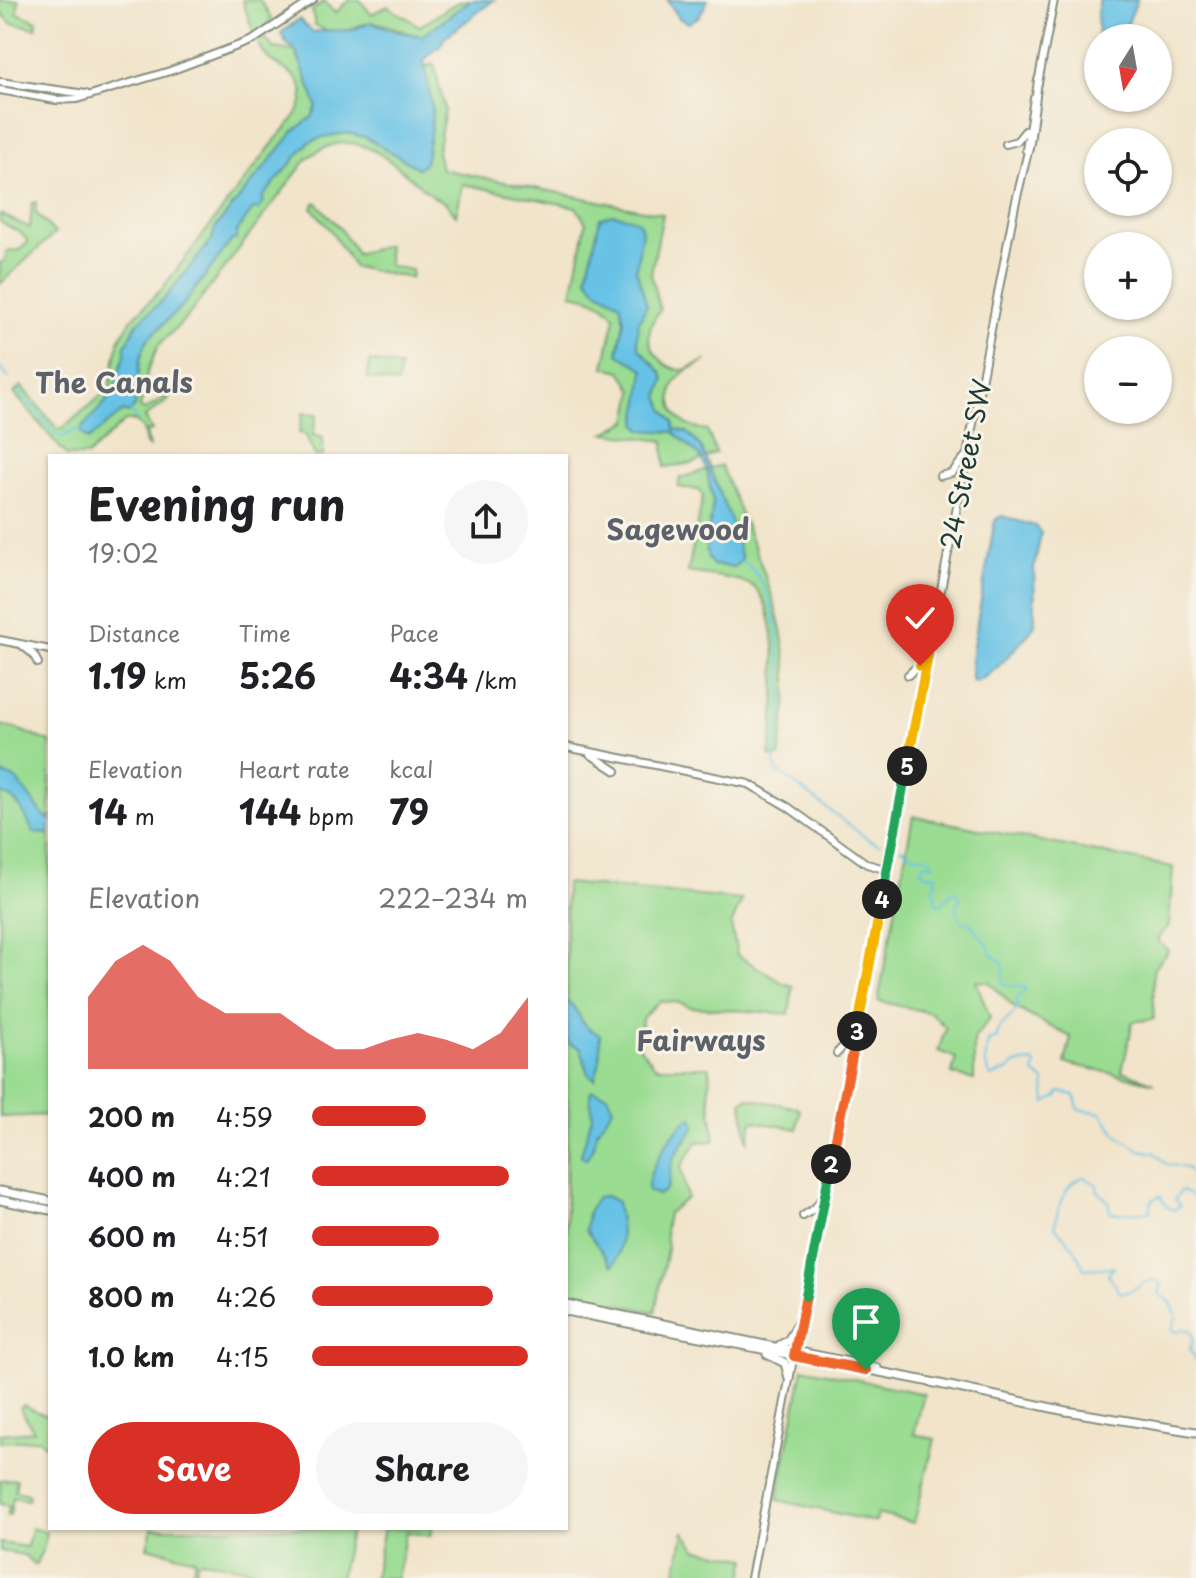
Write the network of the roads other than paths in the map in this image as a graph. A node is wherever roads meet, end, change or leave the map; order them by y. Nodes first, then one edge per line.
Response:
1 (313, 0) edge
2 (1054, 0) edge
3 (1038, 80) junction
4 (0, 82) edge
5 (0, 90) edge
6 (89, 95) junction
7 (1028, 124) junction
8 (1006, 144) dead end
9 (1026, 153) junction
10 (967, 454) junction
11 (940, 476) dead end
12 (0, 639) edge
13 (16, 643) junction
14 (48, 650) edge
15 (928, 655) junction
16 (38, 663) dead end
17 (908, 675) dead end
18 (568, 747) edge
19 (583, 750) junction
20 (616, 771) dead end
21 (888, 870) junction
22 (856, 1032) junction
23 (837, 1053) dead end
24 (0, 1191) edge
25 (826, 1192) junction
26 (0, 1200) edge
27 (48, 1201) edge
28 (48, 1210) edge
29 (803, 1216) dead end
30 (568, 1304) edge
31 (568, 1311) edge
32 (802, 1316) junction
33 (778, 1346) junction
34 (750, 1347) junction
35 (794, 1353) junction
36 (789, 1378) junction
37 (1196, 1432) edge
38 (751, 1578) edge

1 - 6 street
2 - 3 street, 24 Street SW
3 - 7 street, 24 Street SW
3 - 9 street, 24 Street SW
4 - 6 street
5 - 6 street
7 - 8 street
7 - 9 street, 24 Street SW
9 - 10 street, 24 Street SW
10 - 11 street
10 - 15 street, 24 Street SW
12 - 13 street
13 - 14 street
13 - 16 street
15 - 17 street
15 - 21 street, 24 Street SW
18 - 19 street
19 - 20 street
19 - 21 street
21 - 22 street, 24 Street SW
22 - 23 street
22 - 25 street, 24 Street SW
24 - 27 main road
25 - 29 street
25 - 32 street, 24 Street SW
26 - 28 main road
30 - 33 main road
31 - 34 main road
32 - 33 main road
32 - 35 street, 24 Street SW
33 - 35 main road
34 - 35 main road
34 - 36 main road
35 - 36 street, 24 Street SW
35 - 37 main road
36 - 38 street, 24 Street SW

